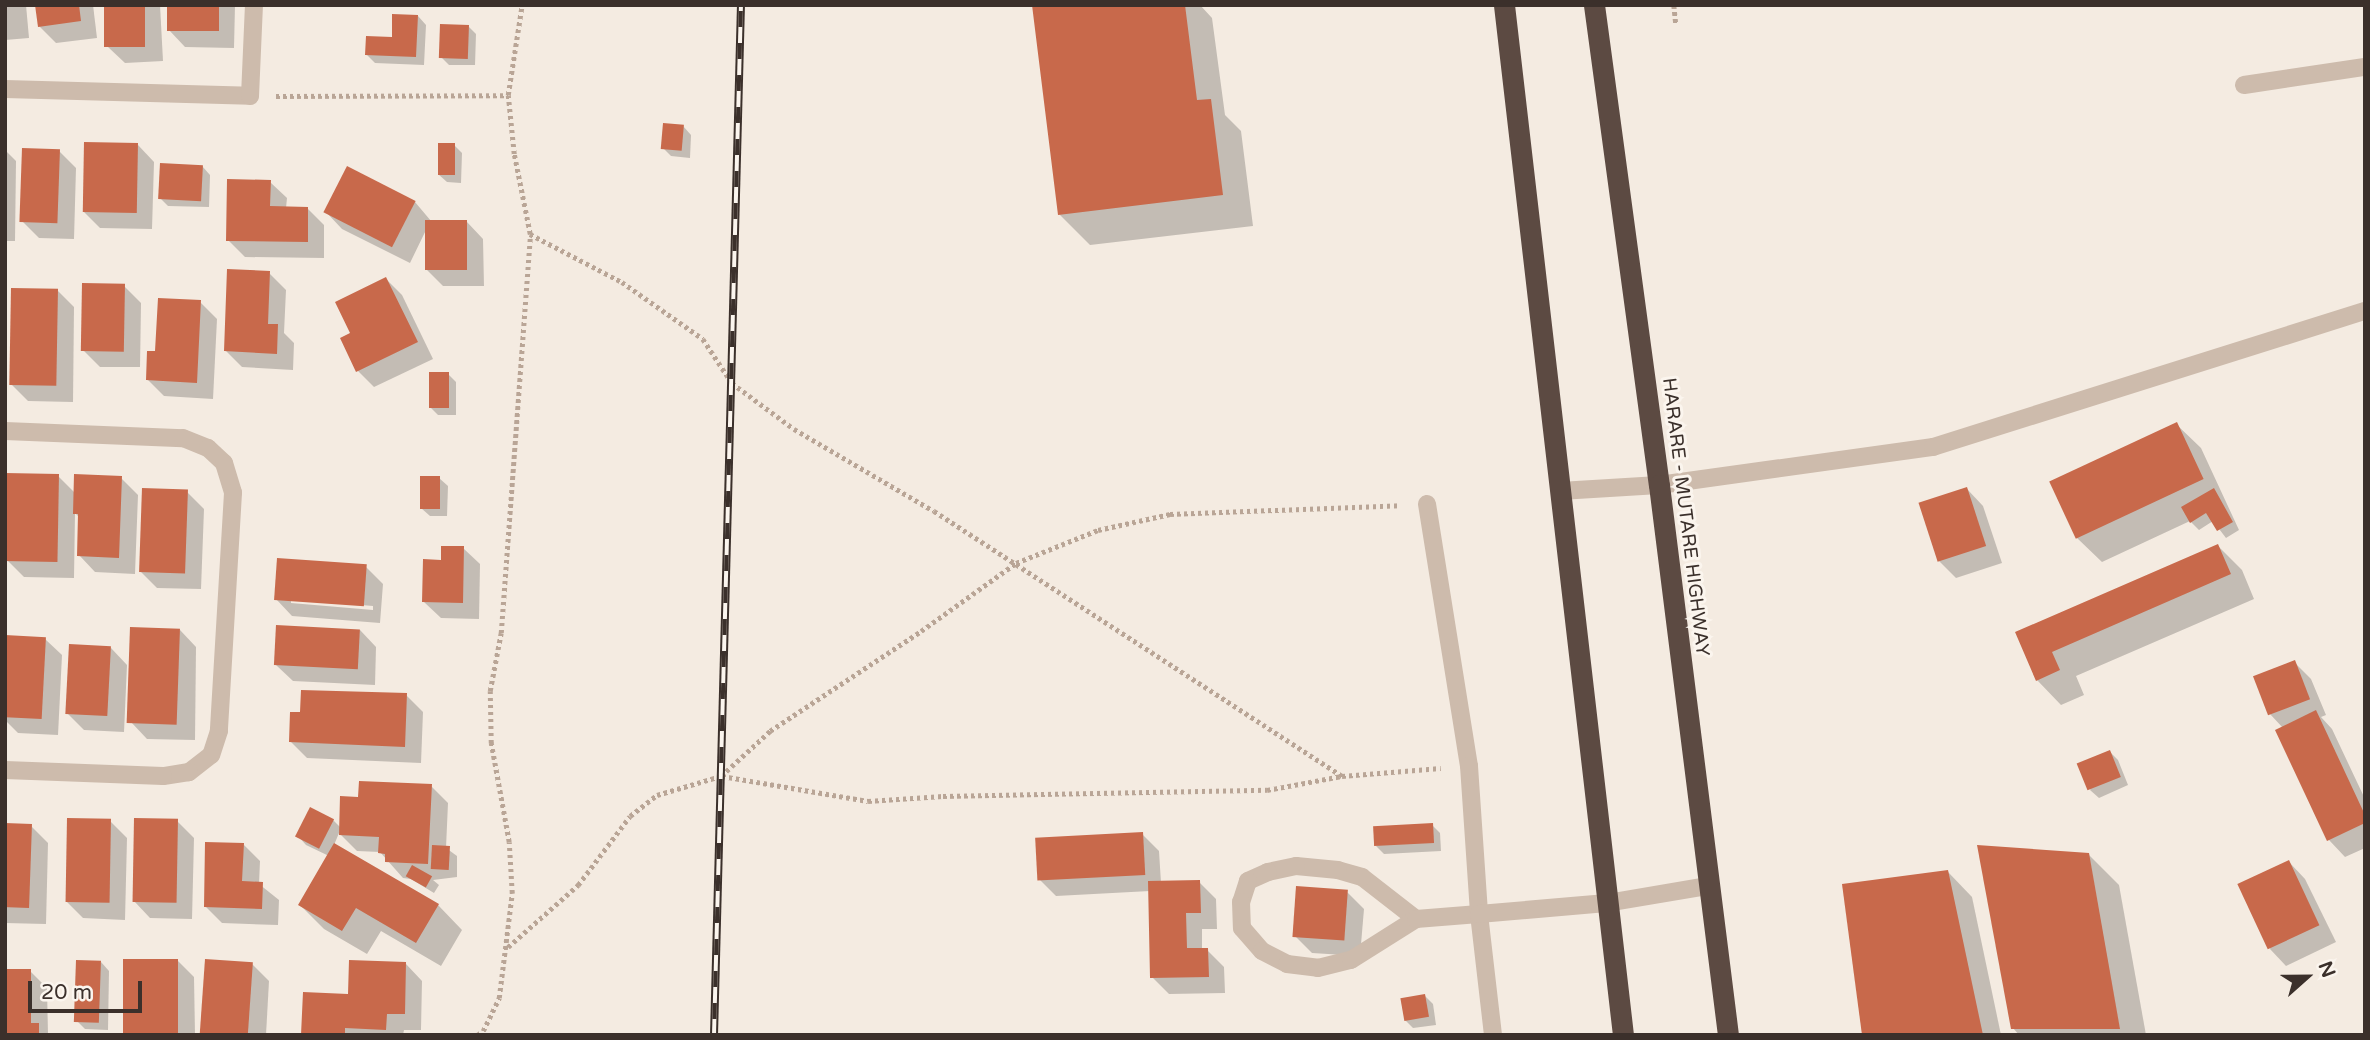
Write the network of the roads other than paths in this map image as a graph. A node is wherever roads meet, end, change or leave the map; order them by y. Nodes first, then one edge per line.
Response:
1 (254, 5) edge
2 (1504, 5) edge
3 (1594, 5) edge
4 (2365, 67) edge
5 (2244, 85) dead end
6 (5, 89) edge
7 (2365, 311) edge
8 (5, 431) edge
9 (1659, 485) junction
10 (1560, 491) junction
11 (1427, 504) road end
12 (5, 770) edge
13 (1707, 886) junction
14 (1606, 903) junction
15 (1479, 914) junction
16 (1416, 919) junction
17 (1493, 1035) edge
18 (1623, 1035) edge
19 (1728, 1035) edge

1 - 6 street
2 - 10 highway
3 - 9 highway, HARARE - MUTARE HIGHWAY
4 - 5 street
7 - 9 street
8 - 12 street
9 - 10 street
9 - 13 highway, HARARE - MUTARE HIGHWAY
10 - 14 highway
11 - 15 street
13 - 14 street
13 - 19 highway, HARARE - MUTARE HIGHWAY
14 - 15 street
14 - 18 highway
15 - 16 street
15 - 17 street
16 - 16 street

